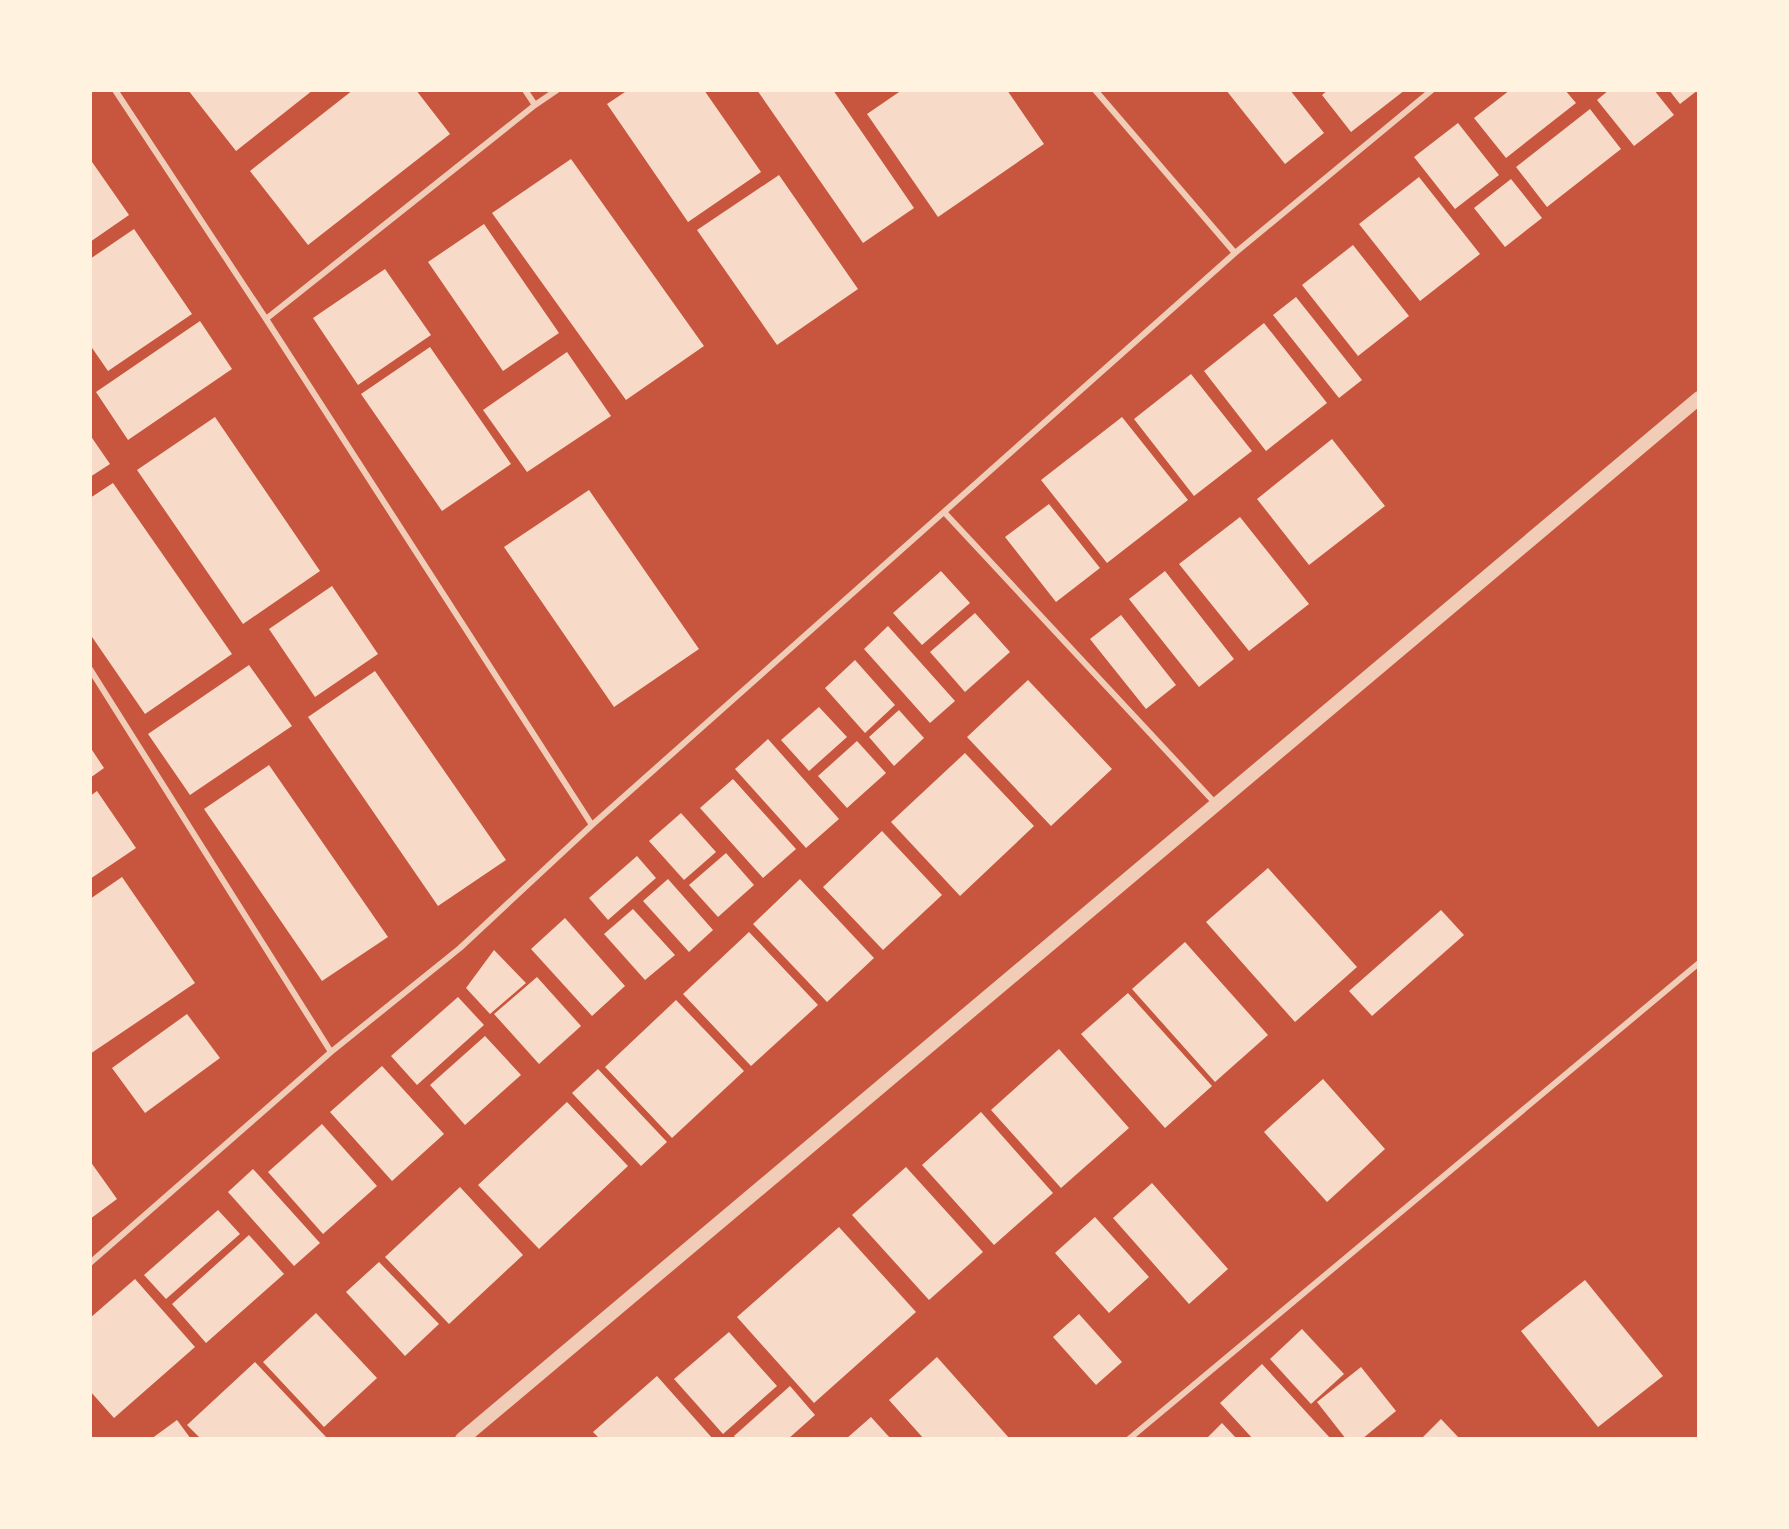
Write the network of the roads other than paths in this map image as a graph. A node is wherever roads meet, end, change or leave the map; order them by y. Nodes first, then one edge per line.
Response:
1 (115, 90) edge
2 (525, 90) edge
3 (557, 90) edge
4 (1095, 90) edge
5 (1432, 90) edge
6 (535, 105) junction
7 (1235, 253) junction
8 (266, 319) junction
9 (1699, 398) edge
10 (944, 512) junction
11 (90, 669) edge
12 (1216, 804) junction
13 (592, 825) junction
14 (1699, 963) edge
15 (331, 1052) junction
16 (90, 1263) edge
17 (462, 1439) edge
18 (1129, 1439) edge

1 - 8 lane
2 - 6 lane
3 - 6 lane
4 - 7 lane
5 - 7 lane
6 - 8 lane
7 - 10 lane
8 - 13 lane
9 - 12 street
10 - 12 lane
10 - 13 lane
11 - 15 lane
12 - 17 street
13 - 15 lane
14 - 18 lane
15 - 16 lane

